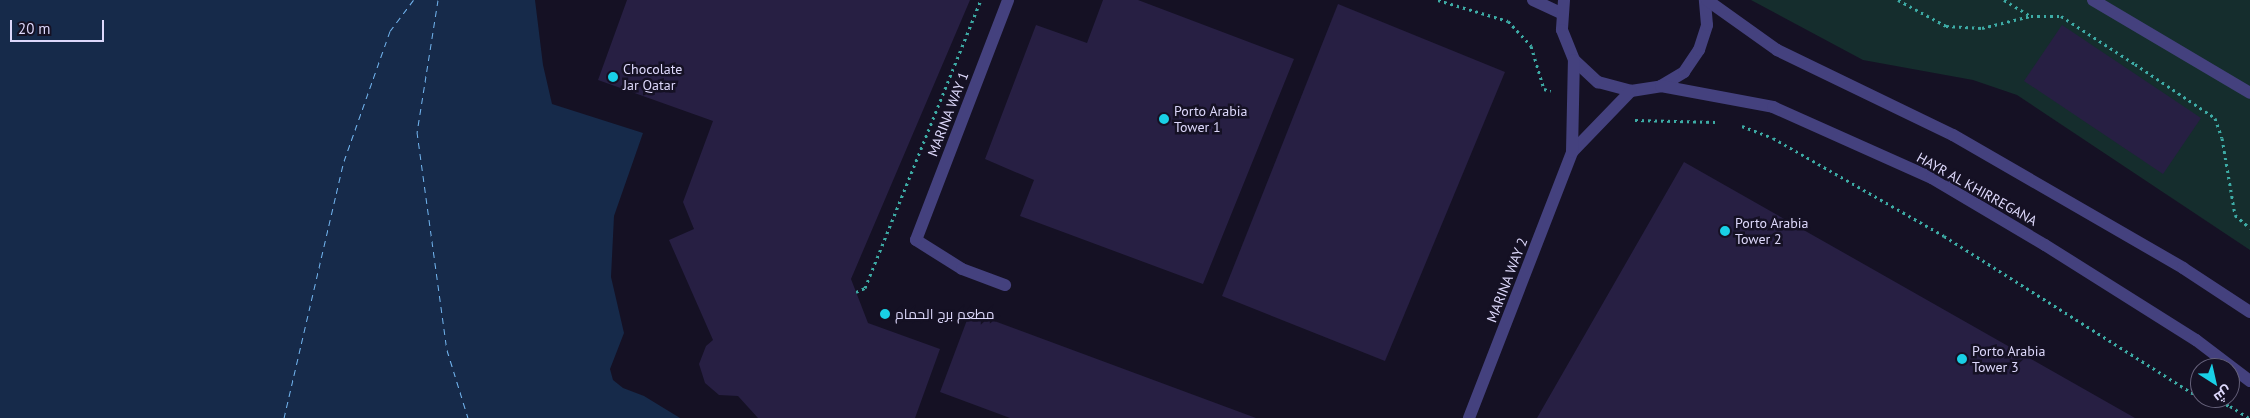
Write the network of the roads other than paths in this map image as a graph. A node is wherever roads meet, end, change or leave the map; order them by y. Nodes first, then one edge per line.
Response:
1 (1008, 0) edge
2 (1533, 0) edge
3 (1564, 0) edge
4 (1706, 0) edge
5 (2093, 0) edge
6 (1561, 13) junction
7 (1574, 60) junction
8 (1661, 86) junction
9 (1631, 92) junction
10 (2250, 93) edge
11 (1572, 152) junction
12 (1005, 285) dead end
13 (2250, 312) edge
14 (2250, 381) edge
15 (1469, 418) edge

1 - 12 street, MARINA WAY 1
2 - 6 street
3 - 6 street
4 - 8 street
4 - 13 street
5 - 10 street
6 - 7 street
7 - 9 street
7 - 11 street, MARINA WAY 2
8 - 9 street
8 - 14 street, HAYR AL KHIRREGANA
9 - 11 street, MARINA WAY 2
11 - 15 street, MARINA WAY 2

